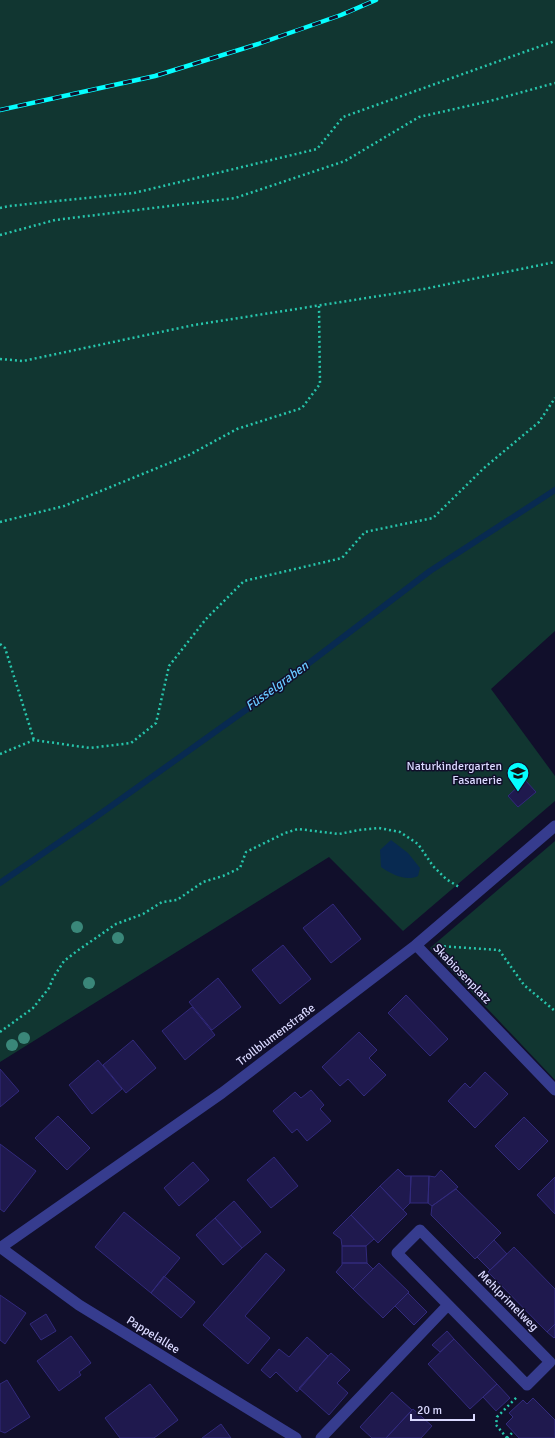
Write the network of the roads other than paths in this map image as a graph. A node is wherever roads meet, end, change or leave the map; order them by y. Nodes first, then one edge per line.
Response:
1 (555, 826) edge
2 (416, 945) junction
3 (555, 1090) edge
4 (0, 1248) edge
5 (448, 1305) junction
6 (296, 1438) edge
7 (321, 1438) edge

1 - 2 street, Trollblumenstraße
2 - 3 street, Skabiosenplatz
2 - 4 street, Trollblumenstraße
4 - 6 street, Pappelallee
5 - 5 street, Mehlprimelweg
5 - 7 street

